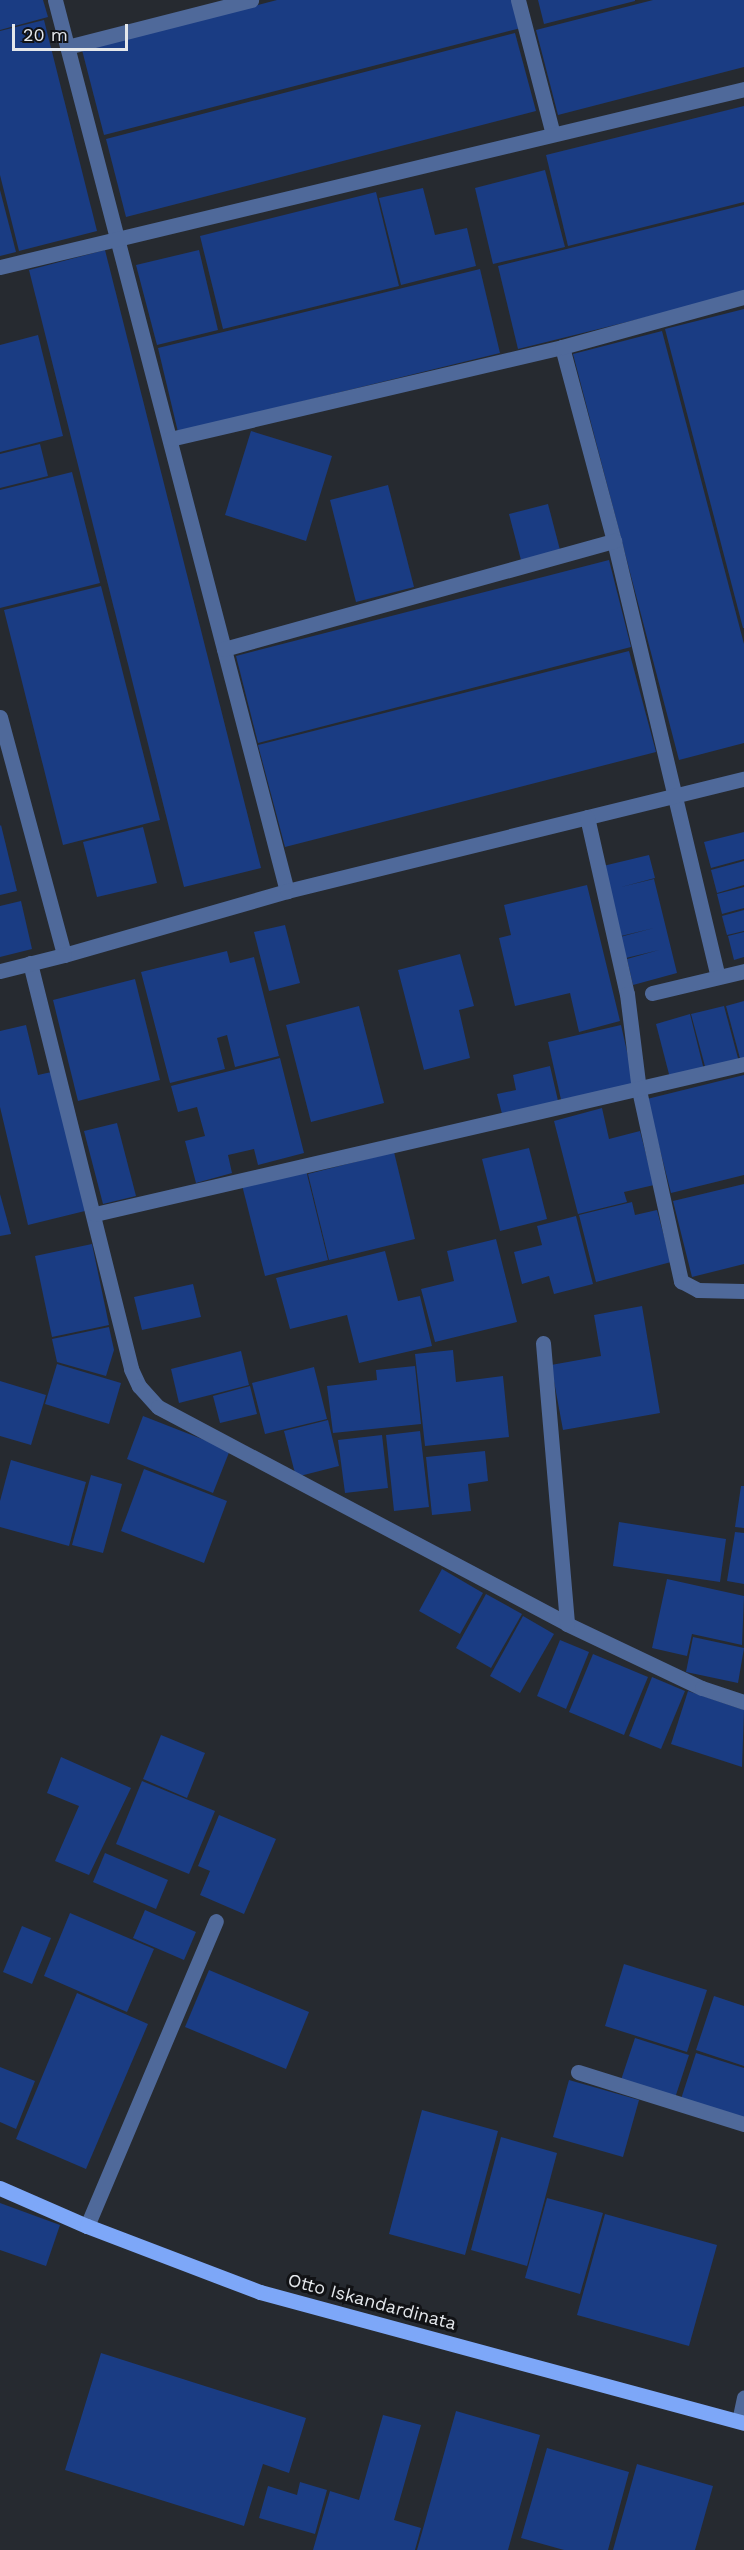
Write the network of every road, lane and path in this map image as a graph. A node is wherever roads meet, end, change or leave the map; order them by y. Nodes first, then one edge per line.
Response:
1 (55, 0) edge
2 (251, 0) edge
3 (518, 0) edge
4 (67, 47) junction
5 (744, 89) edge
6 (553, 134) junction
7 (117, 238) junction
8 (0, 267) edge
9 (744, 297) edge
10 (562, 347) junction
11 (170, 439) junction
12 (614, 541) junction
13 (224, 649) junction
14 (0, 717) edge
15 (744, 779) edge
16 (674, 795) junction
17 (587, 817) junction
18 (287, 891) junction
19 (64, 955) junction
20 (30, 963) junction
21 (744, 970) edge
22 (0, 971) edge
23 (718, 977) junction
24 (652, 993) dead end
25 (744, 1064) edge
26 (639, 1090) junction
27 (95, 1214) junction
28 (744, 1291) edge
29 (543, 1343) dead end
30 (567, 1624) junction
31 (744, 1702) edge
32 (216, 1921) dead end
33 (578, 2072) dead end
34 (744, 2124) edge
35 (0, 2188) edge
36 (87, 2226) junction
37 (744, 2398) edge
38 (742, 2422) edge

1 - 4 street
2 - 4 street
3 - 6 street
4 - 7 street
5 - 6 street
6 - 7 street
7 - 8 street
7 - 11 street
9 - 10 street
10 - 11 street
10 - 12 street
11 - 13 street
12 - 13 street
12 - 16 street
13 - 18 street
14 - 19 street
15 - 16 street
16 - 17 street
16 - 23 street
17 - 18 street
17 - 26 street
18 - 19 street
19 - 20 street
20 - 22 street
20 - 27 street
21 - 23 street
23 - 24 street
25 - 26 street
26 - 27 street
26 - 28 street
27 - 30 street
29 - 30 street
30 - 31 street
32 - 36 street
33 - 34 street
35 - 36 main road, Otto Iskandardinata
36 - 38 main road, Otto Iskandardinata
37 - 38 street

